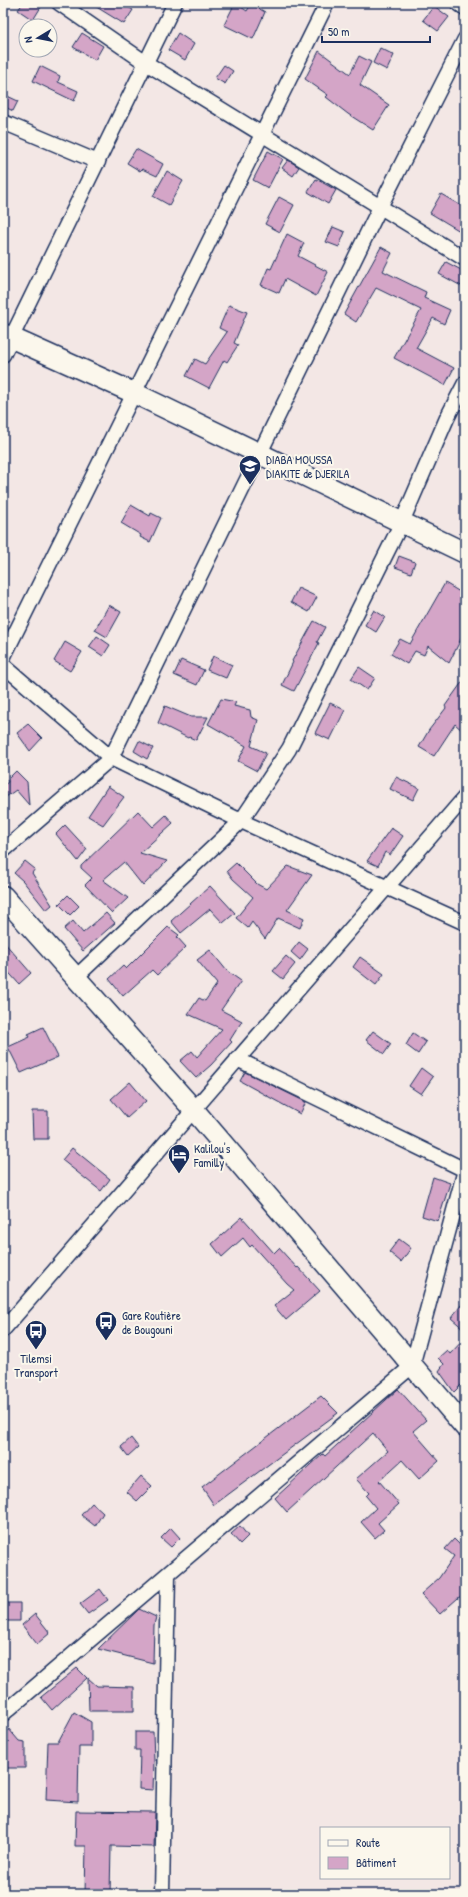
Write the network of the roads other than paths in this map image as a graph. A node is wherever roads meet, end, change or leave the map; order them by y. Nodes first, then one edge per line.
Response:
1 (59, 3) edge
2 (175, 3) edge
3 (327, 3) edge
4 (458, 3) edge
5 (465, 8) edge
6 (465, 39) edge
7 (146, 63) junction
8 (3, 122) edge
9 (262, 134) junction
10 (98, 162) junction
11 (380, 207) junction
12 (465, 259) edge
13 (6, 342) edge
14 (465, 383) edge
15 (134, 393) junction
16 (260, 454) junction
17 (402, 522) junction
18 (465, 552) edge
19 (3, 658) edge
20 (3, 665) edge
21 (111, 758) junction
22 (465, 798) edge
23 (241, 821) junction
24 (3, 850) edge
25 (386, 888) junction
26 (3, 896) edge
27 (465, 923) edge
28 (75, 978) junction
29 (237, 1059) junction
30 (193, 1109) junction
31 (465, 1170) edge
32 (3, 1330) edge
33 (412, 1366) junction
34 (465, 1427) edge
35 (168, 1574) junction
36 (3, 1714) edge
37 (162, 1894) edge

1 - 7 street
2 - 7 street
3 - 9 street
4 - 5 street
6 - 11 street
7 - 9 street
7 - 10 street
8 - 10 street
9 - 11 street
9 - 15 street
10 - 13 street
11 - 12 street
11 - 16 street
13 - 15 street
14 - 17 street
15 - 16 street
15 - 19 street
16 - 17 street
16 - 21 street
17 - 18 street
17 - 23 street
20 - 21 street
21 - 23 street
21 - 24 street
22 - 25 street
23 - 25 street
23 - 28 street
25 - 27 street
25 - 29 street
26 - 28 street
28 - 30 street
29 - 30 street
29 - 31 street
30 - 32 street
30 - 33 street
31 - 33 street
33 - 34 street
33 - 35 street
35 - 36 street
35 - 37 street

